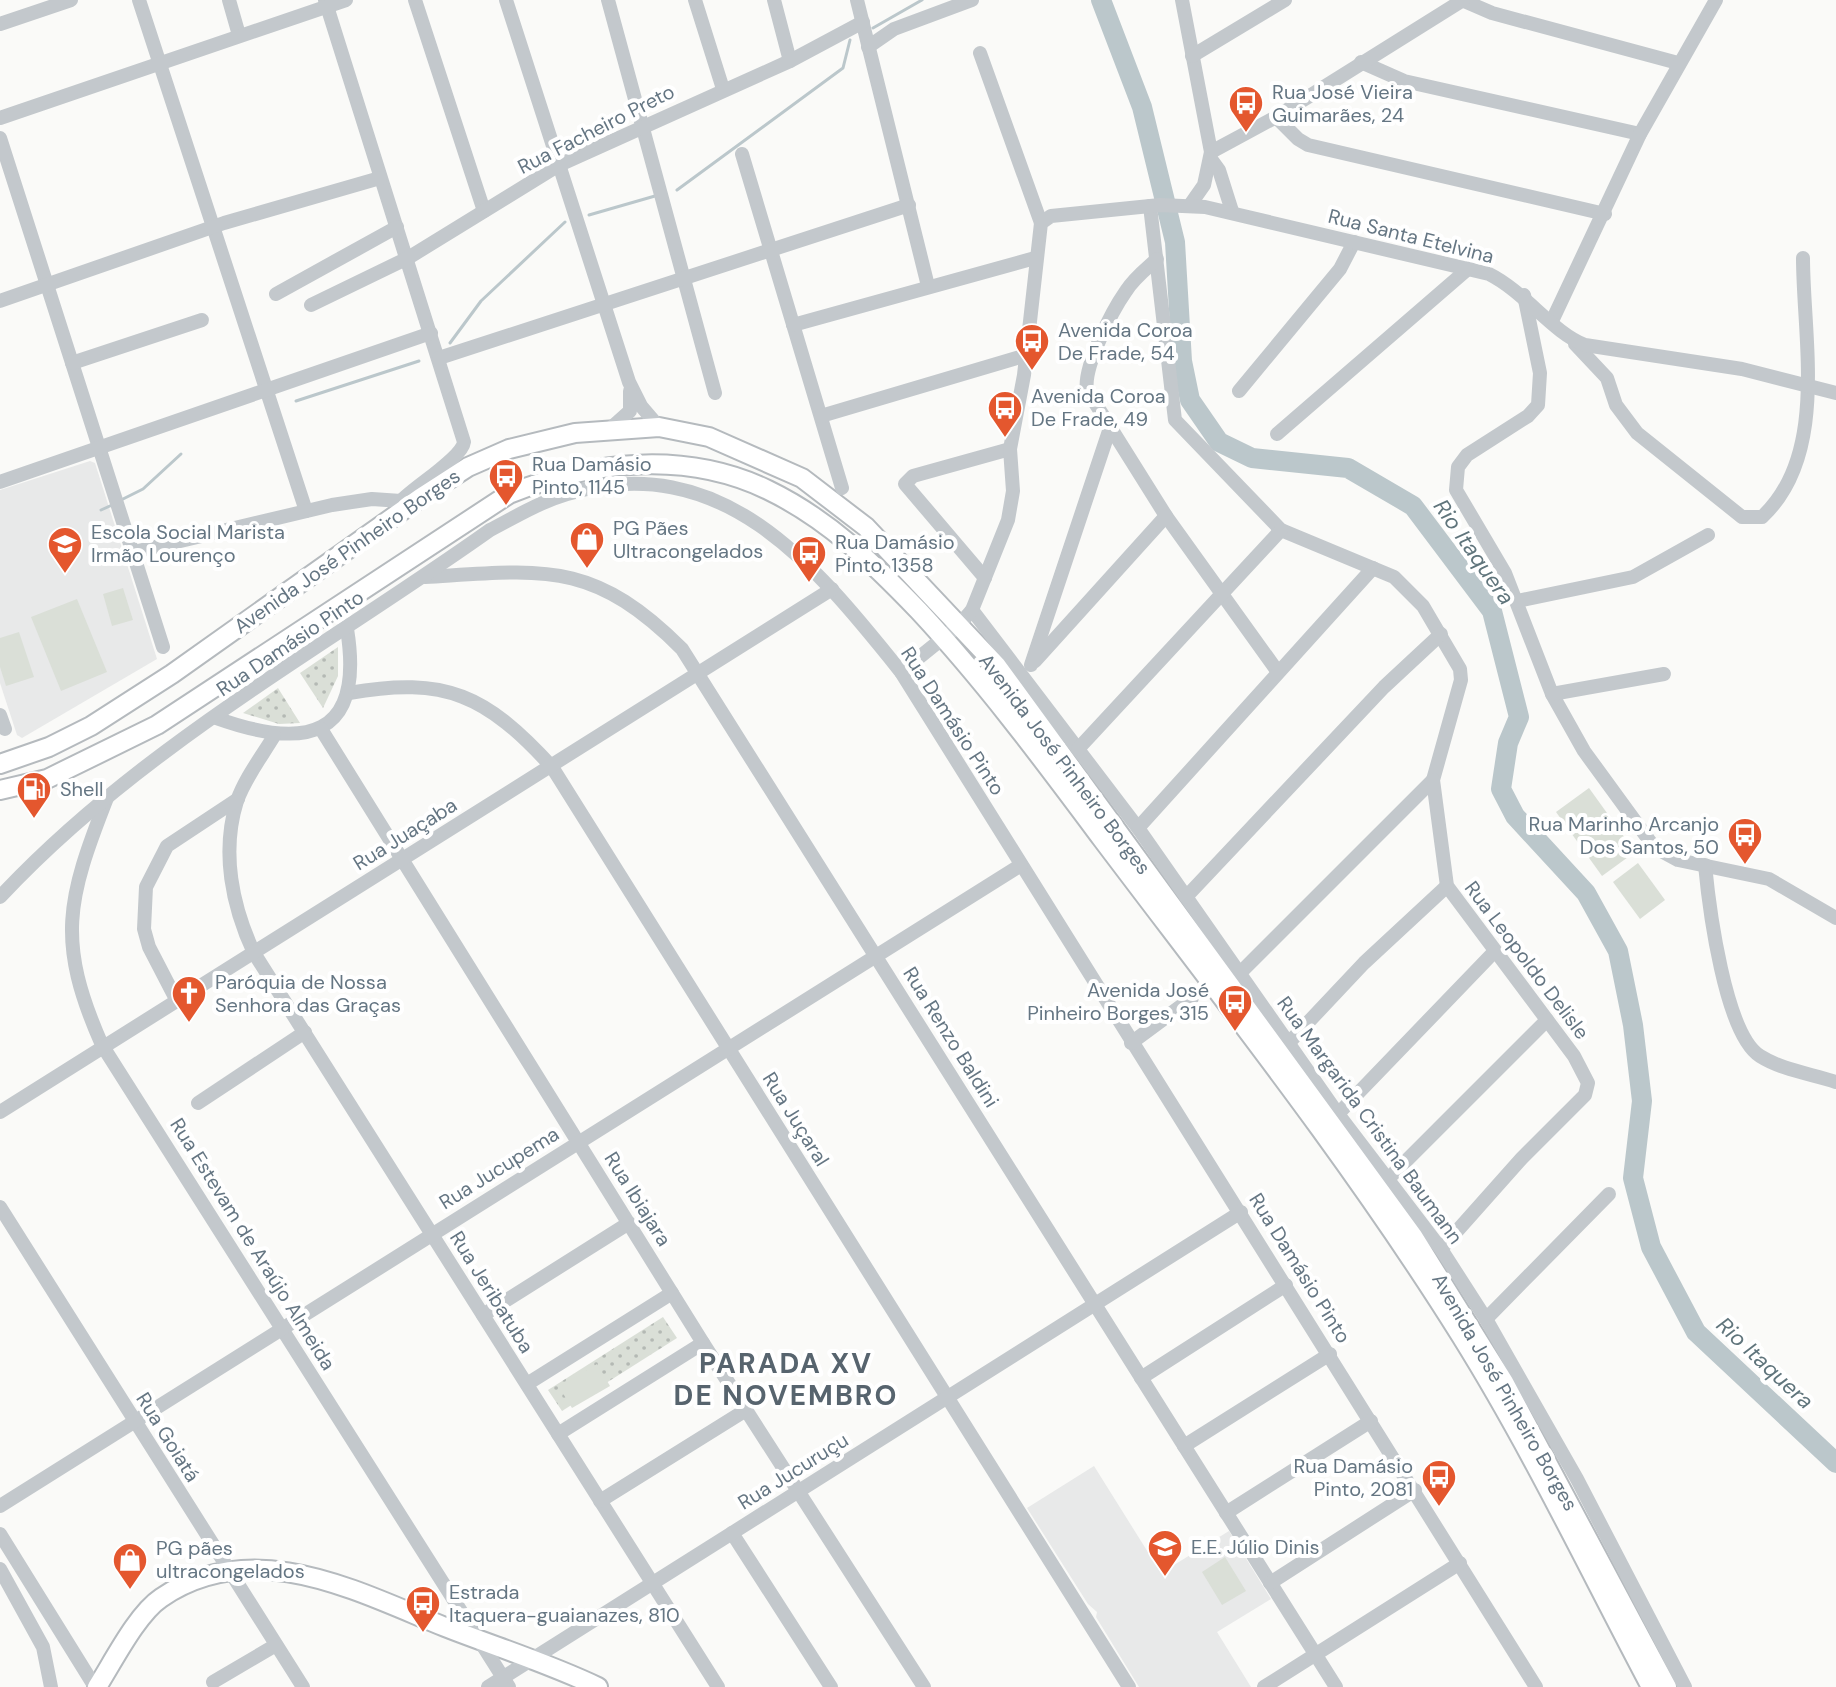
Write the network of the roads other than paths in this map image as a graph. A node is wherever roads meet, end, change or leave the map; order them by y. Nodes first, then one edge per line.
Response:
1 (71, 0) edge
2 (139, 0) edge
3 (229, 0) edge
4 (346, 0) edge
5 (415, 0) edge
6 (506, 0) edge
7 (608, 0) edge
8 (695, 0) edge
9 (774, 0) edge
10 (857, 0) edge
11 (972, 0) edge
12 (1182, 0) edge
13 (1285, 0) edge
14 (1462, 0) edge
15 (1716, 0) edge
16 (326, 3) edge
17 (0, 24) edge
18 (865, 34) junction
19 (239, 35) junction
20 (980, 53) dead end
21 (1192, 56) junction
22 (790, 61) junction
23 (159, 62) junction
24 (1361, 62) junction
25 (1678, 63) junction
26 (723, 89) junction
27 (1276, 117) junction
28 (0, 118) edge
29 (644, 124) junction
30 (1640, 134) junction
31 (0, 138) edge
32 (742, 154) dead end
33 (1211, 156) junction
34 (559, 165) junction
35 (380, 178) junction
36 (909, 205) junction
37 (1186, 205) junction
38 (1155, 206) junction
39 (484, 211) junction
40 (1232, 211) junction
41 (1605, 214) junction
42 (1041, 223) junction
43 (213, 227) junction
44 (397, 227) junction
45 (1354, 242) junction
46 (771, 251) junction
47 (408, 258) junction
48 (1035, 258) junction
49 (1803, 258) dead end
50 (1157, 259) junction
51 (1003, 268) junction
52 (1469, 268) junction
53 (684, 278) junction
54 (928, 286) junction
55 (47, 287) junction
56 (1031, 291) junction
57 (276, 294) dead end
58 (1524, 295) junction
59 (0, 301) edge
60 (604, 301) junction
61 (311, 305) dead end
62 (202, 320) dead end
63 (1552, 321) junction
64 (793, 325) junction
65 (432, 335) junction
66 (1572, 340) junction
67 (1027, 355) junction
68 (438, 356) junction
69 (72, 363) junction
70 (629, 382) junction
71 (1809, 385) junction
72 (264, 388) junction
73 (1239, 391) dead end
74 (715, 393) dead end
75 (1836, 393) edge
76 (821, 416) junction
77 (659, 427) junction
78 (611, 428) junction
79 (1109, 431) junction
80 (1277, 434) dead end
81 (98, 447) junction
82 (1010, 449) junction
83 (0, 482) edge
84 (842, 488) dead end
85 (403, 504) junction
86 (306, 511) junction
87 (1166, 516) junction
88 (1281, 530) junction
89 (1708, 535) dead end
90 (134, 552) junction
91 (1373, 568) junction
92 (422, 578) junction
93 (985, 578) junction
94 (832, 589) junction
95 (1222, 596) junction
96 (1517, 601) junction
97 (972, 610) junction
98 (347, 629) junction
99 (951, 632) junction
100 (1441, 634) junction
101 (163, 647) dead end
102 (1026, 669) junction
103 (901, 672) junction
104 (1278, 672) junction
105 (699, 674) junction
106 (1664, 674) dead end
107 (349, 693) junction
108 (1552, 694) junction
109 (216, 718) junction
110 (321, 729) junction
111 (274, 736) junction
112 (1078, 749) junction
113 (0, 764) edge
114 (552, 767) junction
115 (1433, 780) junction
116 (0, 790) edge
117 (109, 794) junction
118 (238, 799) junction
119 (1138, 828) junction
120 (403, 860) junction
121 (1021, 865) junction
122 (1705, 865) junction
123 (1447, 886) junction
124 (0, 897) edge
125 (1186, 897) junction
126 (1836, 918) edge
127 (1494, 952) junction
128 (254, 953) junction
129 (876, 955) junction
130 (1239, 974) junction
131 (1192, 998) dead end
132 (177, 1001) junction
133 (1547, 1020) junction
134 (305, 1032) junction
135 (1131, 1043) junction
136 (103, 1047) junction
137 (728, 1049) junction
138 (1278, 1053) junction
139 (1836, 1082) edge
140 (198, 1103) dead end
141 (0, 1112) edge
142 (1338, 1114) junction
143 (579, 1142) junction
144 (1388, 1179) junction
145 (1609, 1194) dead end
146 (0, 1207) edge
147 (1241, 1212) junction
148 (629, 1223) junction
149 (432, 1234) junction
150 (1441, 1249) junction
151 (1286, 1285) junction
152 (672, 1293) junction
153 (1095, 1305) junction
154 (483, 1315) junction
155 (1486, 1319) junction
156 (282, 1328) junction
157 (703, 1343) junction
158 (1330, 1354) junction
159 (1141, 1378) junction
160 (527, 1384) junction
161 (947, 1398) junction
162 (746, 1410) junction
163 (134, 1421) junction
164 (1371, 1421) junction
165 (558, 1434) junction
166 (1184, 1446) junction
167 (1415, 1490) junction
168 (799, 1491) junction
169 (600, 1501) junction
170 (0, 1506) edge
171 (1226, 1513) junction
172 (732, 1533) junction
173 (0, 1534) edge
174 (1460, 1563) junction
175 (0, 1569) edge
176 (231, 1573) junction
177 (652, 1583) junction
178 (1270, 1583) junction
179 (476, 1637) junction
180 (276, 1645) junction
181 (1315, 1654) junction
182 (534, 1657) junction
183 (213, 1682) dead end
184 (506, 1682) edge
185 (51, 1687) edge
186 (96, 1687) edge
187 (303, 1687) edge
188 (488, 1687) edge
189 (598, 1687) edge
190 (718, 1687) edge
191 (831, 1687) edge
192 (924, 1687) edge
193 (1129, 1687) edge
194 (1264, 1687) edge
195 (1336, 1687) edge
196 (1536, 1687) edge
197 (1651, 1687) edge
198 (1667, 1687) edge
199 (1685, 1687) edge

1 - 17 street
2 - 23 street
3 - 19 street
4 - 16 street
5 - 39 street
6 - 34 street
7 - 29 street
8 - 26 street
9 - 22 street
10 - 18 street
11 - 18 street, Rua Facheiro Preto
12 - 21 street
13 - 21 street
14 - 24 street
14 - 25 street
15 - 25 street
16 - 19 street
16 - 35 street
18 - 22 street, Rua Facheiro Preto
18 - 36 street
19 - 23 street
20 - 42 street
21 - 33 street
22 - 26 street, Rua Facheiro Preto
23 - 28 street
23 - 43 street
24 - 27 street
24 - 30 street
25 - 30 street
26 - 29 street, Rua Facheiro Preto
27 - 33 street
27 - 41 street
29 - 34 street, Rua Facheiro Preto
29 - 53 street
30 - 41 street
31 - 55 street
32 - 46 street
33 - 37 street
33 - 40 street
34 - 39 street, Rua Facheiro Preto
34 - 60 street
35 - 43 street
35 - 44 street
36 - 46 street
36 - 54 street
37 - 38 street, Rua Santa Etelvina
37 - 40 street, Rua Santa Etelvina
38 - 42 street, Rua Santa Etelvina
38 - 50 street, Rua Leopoldo Delisle
39 - 47 street, Rua Facheiro Preto
40 - 45 street, Rua Santa Etelvina
41 - 63 street
42 - 48 street
43 - 55 street
43 - 72 street
44 - 47 street
44 - 57 street
45 - 52 street, Rua Santa Etelvina
45 - 73 street
46 - 53 street
46 - 64 street
47 - 61 street, Rua Facheiro Preto
47 - 65 street
48 - 51 street
48 - 56 street
49 - 71 street
50 - 79 street
50 - 88 street, Rua Leopoldo Delisle
51 - 54 street
51 - 56 street
52 - 58 street, Rua Santa Etelvina
52 - 80 street
53 - 60 street
53 - 74 street
54 - 64 street
55 - 59 street
55 - 69 street
56 - 67 street
58 - 63 street, Rua Santa Etelvina
58 - 96 street
60 - 68 street
60 - 70 street
62 - 69 street
63 - 66 street, Rua Santa Etelvina
64 - 76 street
65 - 68 street
65 - 72 street
66 - 71 street, Rua Santa Etelvina
66 - 71 street
67 - 76 street
67 - 82 street
68 - 85 street
69 - 81 street
70 - 77 street
70 - 78 street
71 - 75 street, Rua Santa Etelvina
72 - 81 street
72 - 86 street
76 - 84 street
77 - 78 main road, Avenida José Pinheiro Borges
77 - 99 main road, Avenida José Pinheiro Borges
78 - 85 main road, Avenida José Pinheiro Borges
79 - 87 street
79 - 102 street
81 - 83 street
81 - 90 street
82 - 93 street
82 - 93 street
85 - 86 street
85 - 113 main road, Avenida José Pinheiro Borges
86 - 90 street
87 - 95 street
87 - 102 street
88 - 91 street, Rua Leopoldo Delisle
88 - 95 street
89 - 96 street
90 - 101 street
91 - 100 street, Rua Leopoldo Delisle
91 - 104 street
92 - 94 street, Rua Damásio Pinto
92 - 98 street, Rua Damásio Pinto
92 - 105 street, Rua Renzo Baldini
93 - 97 street
94 - 103 street, Rua Damásio Pinto
94 - 105 street, Rua Juaçaba
95 - 104 street
95 - 112 street
96 - 108 street
97 - 99 street
97 - 102 street, Rua Margarida Cristina Baumann
98 - 107 street
98 - 109 street, Rua Damásio Pinto
99 - 103 street
99 - 116 main road, Avenida José Pinheiro Borges
99 - 138 main road, Avenida José Pinheiro Borges
100 - 115 street, Rua Leopoldo Delisle
100 - 125 street
102 - 112 street, Rua Margarida Cristina Baumann
103 - 121 street, Rua Damásio Pinto
104 - 119 street
105 - 114 street, Rua Juaçaba
105 - 129 street, Rua Renzo Baldini
106 - 108 street
107 - 110 street
107 - 114 street, Rua Juçaral
108 - 122 street
109 - 111 street
109 - 117 street, Rua Damásio Pinto
110 - 111 street
110 - 120 street, Rua Ibiajara
111 - 118 street, Rua Jeribatuba
112 - 119 street, Rua Margarida Cristina Baumann
114 - 120 street, Rua Juaçaba
114 - 137 street, Rua Juçaral
115 - 123 street, Rua Leopoldo Delisle
115 - 130 street
117 - 124 street, Rua Damásio Pinto
117 - 136 street, Rua Estevam de Araújo Almeida
118 - 128 street, Rua Jeribatuba
118 - 132 street
119 - 125 street, Rua Margarida Cristina Baumann
120 - 128 street, Rua Juaçaba
120 - 143 street, Rua Ibiajara
121 - 129 street, Rua Jucupema
121 - 135 street, Rua Damásio Pinto
122 - 126 street
122 - 139 street
123 - 127 street, Rua Leopoldo Delisle
123 - 138 street
125 - 130 street, Rua Margarida Cristina Baumann
127 - 133 street, Rua Leopoldo Delisle
127 - 142 street
128 - 132 street, Rua Juaçaba
128 - 134 street, Rua Jeribatuba
129 - 137 street, Rua Jucupema
129 - 153 street, Rua Renzo Baldini
130 - 138 street, Rua Margarida Cristina Baumann
131 - 135 street
132 - 136 street, Rua Juaçaba
133 - 144 street
133 - 150 street, Rua Leopoldo Delisle
134 - 140 street
134 - 149 street, Rua Jeribatuba
135 - 147 street, Rua Damásio Pinto
136 - 141 street, Rua Juaçaba
136 - 156 street, Rua Estevam de Araújo Almeida
137 - 143 street, Rua Jucupema
137 - 161 street, Rua Juçaral
138 - 142 street, Rua Margarida Cristina Baumann
138 - 197 main road, Avenida José Pinheiro Borges
138 - 198 main road, Avenida José Pinheiro Borges
142 - 144 street, Rua Margarida Cristina Baumann
143 - 148 street, Rua Ibiajara
143 - 149 street, Rua Jucupema
144 - 150 street, Rua Margarida Cristina Baumann
145 - 155 street
146 - 163 street, Rua Goiatá
147 - 151 street, Rua Damásio Pinto
147 - 153 street, Rua Jucuruçu
148 - 152 street, Rua Ibiajara
148 - 154 street
149 - 154 street, Rua Jeribatuba
149 - 156 street, Rua Jucupema
150 - 155 street, Rua Margarida Cristina Baumann
151 - 158 street, Rua Damásio Pinto
151 - 159 street
152 - 157 street, Rua Ibiajara
152 - 160 street
153 - 159 street, Rua Renzo Baldini
153 - 161 street, Rua Jucuruçu
154 - 160 street, Rua Jeribatuba
155 - 199 street, Rua Margarida Cristina Baumann
156 - 163 street, Rua Jucupema
156 - 179 street, Rua Estevam de Araújo Almeida
157 - 162 street, Rua Ibiajara
157 - 165 street
158 - 164 street, Rua Damásio Pinto
158 - 166 street
159 - 166 street, Rua Renzo Baldini
160 - 165 street, Rua Jeribatuba
161 - 168 street, Rua Jucuruçu
161 - 193 street, Rua Juçaral
162 - 168 street, Rua Ibiajara
162 - 169 street
163 - 170 street, Rua Jucupema
163 - 176 street, Rua Goiatá
164 - 167 street, Rua Damásio Pinto
164 - 171 street
165 - 169 street, Rua Jeribatuba
166 - 171 street, Rua Renzo Baldini
167 - 174 street, Rua Damásio Pinto
167 - 178 street
168 - 172 street, Rua Jucuruçu
168 - 192 street, Rua Ibiajara
169 - 177 street, Rua Jeribatuba
171 - 178 street, Rua Renzo Baldini
172 - 177 street, Rua Jucuruçu
172 - 191 street
173 - 186 street
174 - 181 street
174 - 196 street, Rua Damásio Pinto
175 - 185 street
176 - 179 main road
176 - 180 street, Rua Goiatá
176 - 186 main road
177 - 182 street, Rua Jucuruçu
177 - 190 street, Rua Jeribatuba
178 - 181 street, Rua Renzo Baldini
179 - 182 main road
179 - 184 street, Rua Estevam de Araújo Almeida
180 - 183 street
180 - 187 street, Rua Goiatá
181 - 194 street
181 - 195 street, Rua Renzo Baldini
182 - 184 street, Rua Jucuruçu
182 - 189 main road
184 - 188 street, Rua Jucuruçu

